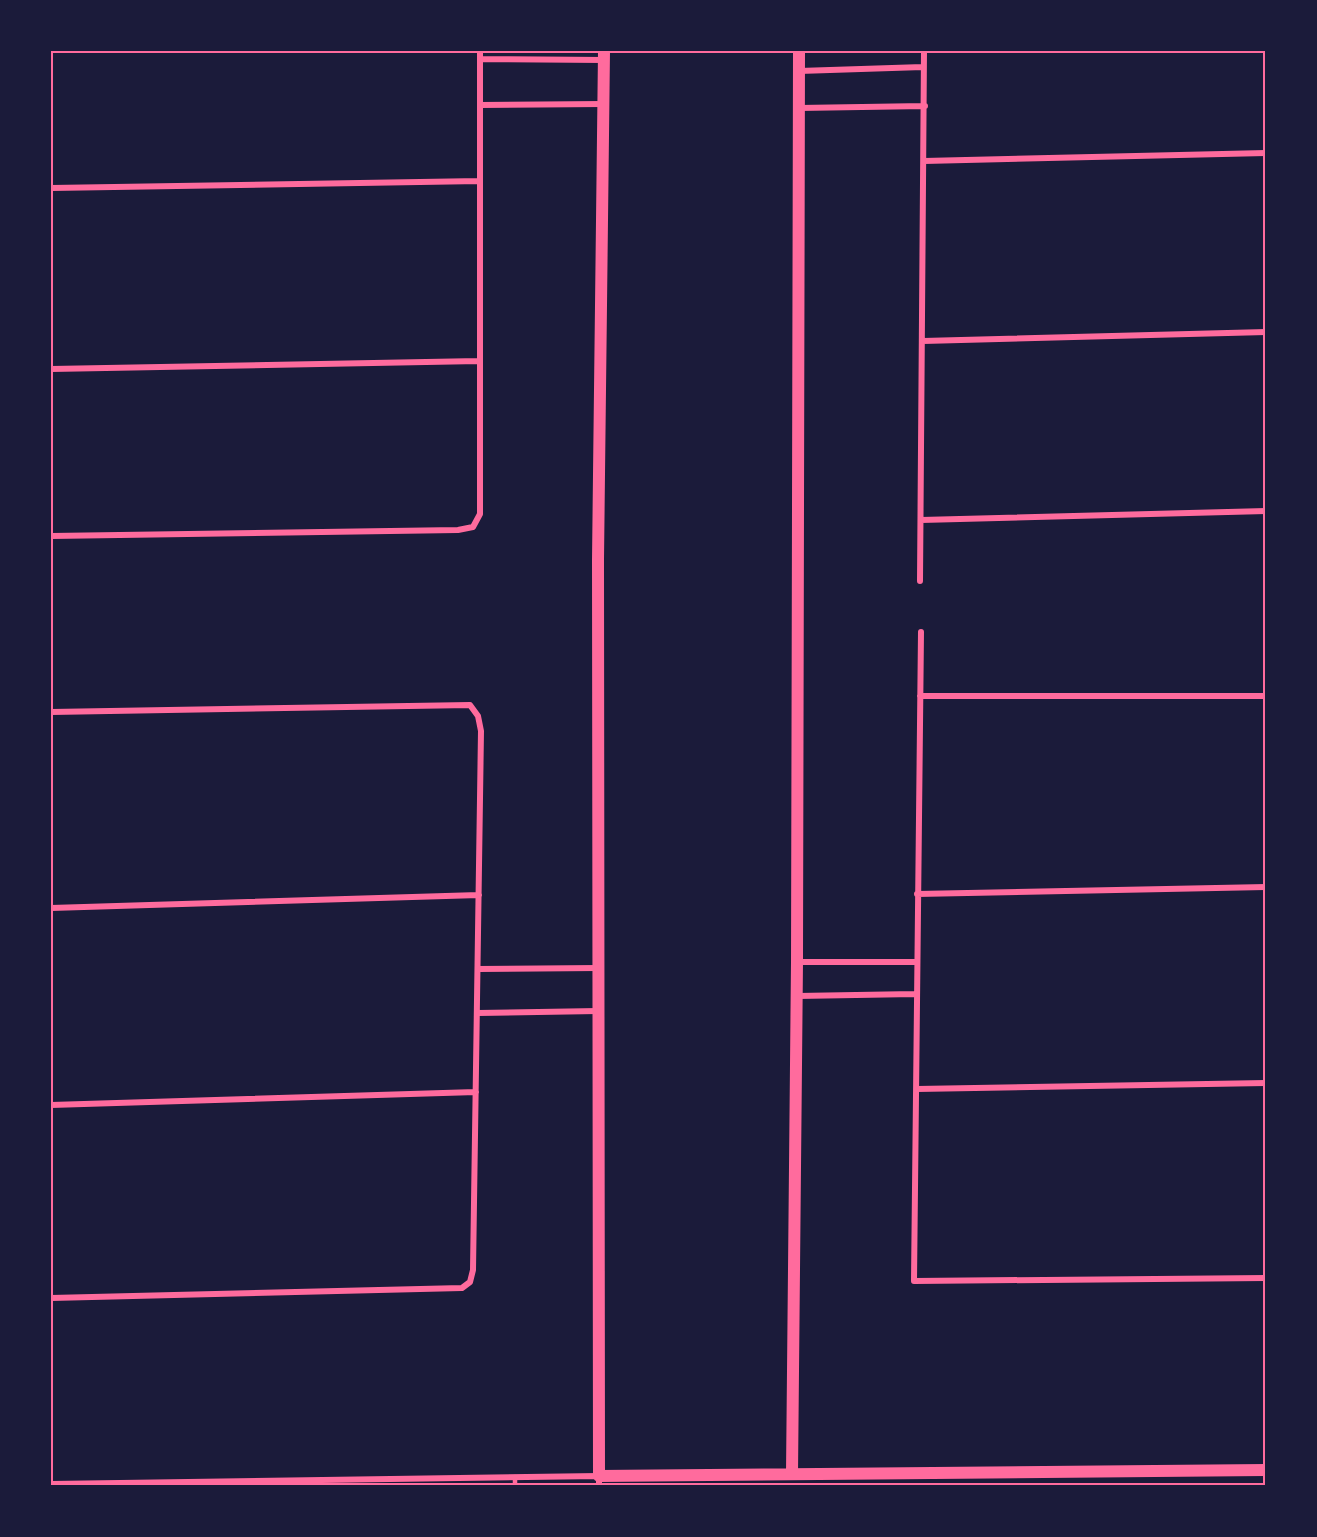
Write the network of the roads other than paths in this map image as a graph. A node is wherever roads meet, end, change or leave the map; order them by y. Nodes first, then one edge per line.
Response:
1 (480, 51) edge
2 (799, 51) edge
3 (924, 51) edge
4 (604, 56) edge
5 (480, 59) junction
6 (923, 67) junction
7 (799, 71) junction
8 (603, 104) junction
9 (480, 105) junction
10 (925, 106) junction
11 (799, 108) junction
12 (1266, 153) edge
13 (924, 161) junction
14 (480, 181) junction
15 (51, 188) edge
16 (1266, 332) edge
17 (923, 341) junction
18 (479, 361) junction
19 (51, 369) edge
20 (1266, 511) edge
21 (921, 520) junction
22 (51, 536) edge
23 (920, 581) dead end
24 (921, 632) dead end
25 (920, 696) junction
26 (1266, 696) edge
27 (51, 712) edge
28 (1266, 887) edge
29 (917, 894) junction
30 (479, 895) junction
31 (51, 908) edge
32 (797, 962) junction
33 (915, 962) junction
34 (598, 968) junction
35 (478, 969) junction
36 (915, 994) junction
37 (797, 996) junction
38 (598, 1011) junction
39 (478, 1013) junction
40 (1266, 1083) edge
41 (916, 1089) junction
42 (476, 1092) junction
43 (51, 1105) edge
44 (1266, 1278) edge
45 (51, 1298) edge
46 (1266, 1470) edge
47 (792, 1474) junction
48 (515, 1477) junction
49 (599, 1481) edge
50 (363, 1483) edge
51 (51, 1484) edge
52 (229, 1484) edge
53 (515, 1486) edge

1 - 5 street
2 - 7 main road
3 - 6 street
4 - 5 street
4 - 8 main road
5 - 9 street
6 - 7 street
6 - 10 street
7 - 11 main road
8 - 9 street
8 - 34 main road
9 - 14 street
10 - 11 street
10 - 13 street
11 - 32 main road
12 - 13 street
13 - 17 street
14 - 15 street
14 - 18 street
16 - 17 street
17 - 21 street
18 - 19 street
18 - 22 street
20 - 21 street
21 - 23 street
24 - 25 street
25 - 26 street
25 - 29 street
27 - 30 street
28 - 29 street
29 - 33 street
30 - 31 street
30 - 35 street
32 - 33 street
32 - 37 main road
33 - 36 street
34 - 35 street
34 - 38 main road
35 - 39 street
36 - 37 street
36 - 41 street
37 - 47 main road
38 - 39 street
38 - 49 main road
39 - 42 street
40 - 41 street
41 - 44 street
42 - 43 street
42 - 45 street
46 - 47 main road
47 - 49 main road
48 - 49 street
48 - 50 street
48 - 53 lane
50 - 52 street
51 - 52 street

